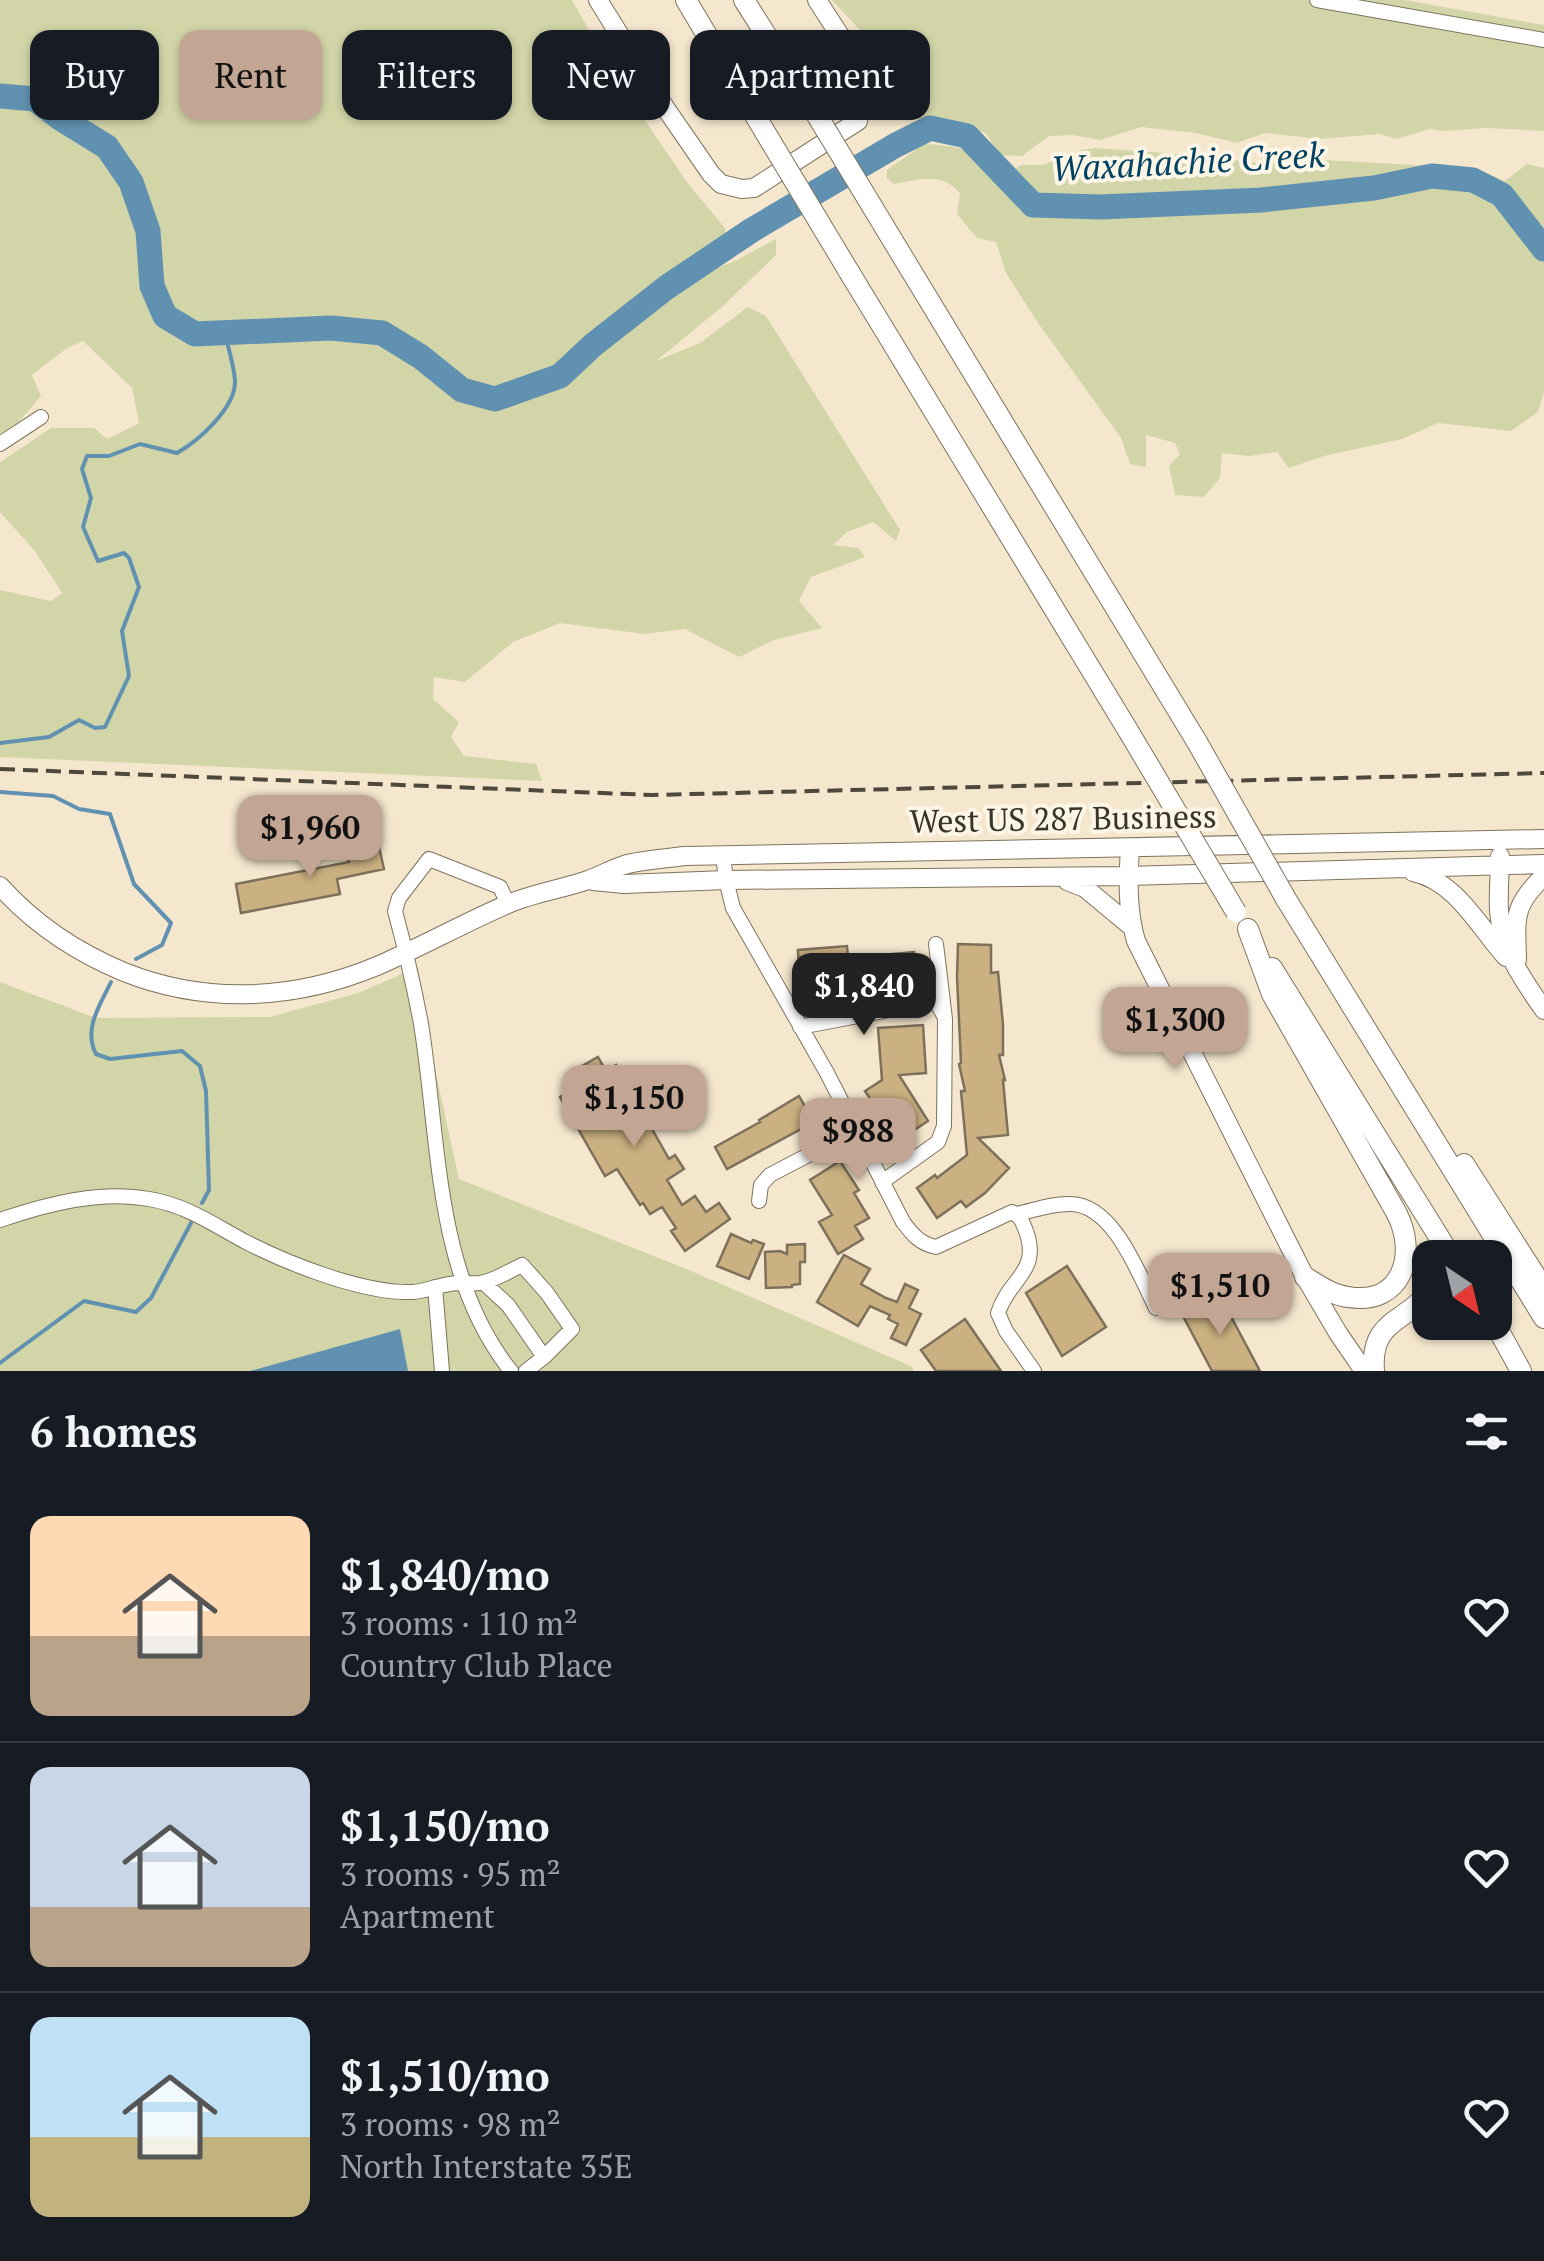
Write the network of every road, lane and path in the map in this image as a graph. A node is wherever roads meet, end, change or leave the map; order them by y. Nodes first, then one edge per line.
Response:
1 (598, 0) edge
2 (686, 0) edge
3 (744, 0) edge
4 (817, 0) edge
5 (1317, 0) edge
6 (1544, 40) edge
7 (40, 417) dead end
8 (0, 444) edge
9 (1544, 838) edge
10 (1500, 840) junction
11 (1130, 848) junction
12 (723, 855) junction
13 (1544, 864) edge
14 (1500, 866) junction
15 (1393, 868) junction
16 (1157, 875) junction
17 (1047, 876) junction
18 (1128, 876) junction
19 (1544, 876) edge
20 (726, 880) junction
21 (587, 881) junction
22 (0, 886) edge
23 (508, 904) junction
24 (1131, 919) junction
25 (1242, 921) junction
26 (936, 944) dead end
27 (406, 953) junction
28 (1517, 970) junction
29 (1544, 1010) edge
30 (945, 1019) junction
31 (800, 1026) junction
32 (1370, 1038) junction
33 (856, 1130) junction
34 (882, 1182) junction
35 (759, 1202) dead end
36 (1017, 1214) junction
37 (0, 1220) edge
38 (1439, 1240) edge
39 (1305, 1277) junction
40 (462, 1282) junction
41 (484, 1282) junction
42 (434, 1287) junction
43 (1544, 1289) edge
44 (1412, 1306) edge
45 (1156, 1308) dead end
46 (1544, 1318) edge
47 (1504, 1340) edge
48 (544, 1357) junction
49 (442, 1371) edge
50 (511, 1371) edge
51 (526, 1371) edge
52 (1034, 1371) edge
53 (1364, 1371) edge
54 (1374, 1371) edge
55 (1522, 1371) edge

1 - 4 main road
2 - 25 highway, bridge
3 - 32 highway, bridge
5 - 6 street
7 - 8 street
9 - 10 main road, West US 287 Business
10 - 11 main road, West US 287 Business
10 - 14 main road
11 - 12 main road, West US 287 Business
11 - 18 main road
12 - 20 street
12 - 21 main road, West US 287 Business
13 - 14 main road, West US 287 Business
14 - 15 main road, West US 287 Business
14 - 28 main road
15 - 16 main road, West US 287 Business
15 - 28 main road
16 - 18 main road, West US 287 Business
16 - 24 main road
17 - 18 main road, West US 287 Business
17 - 20 main road, West US 287 Business
17 - 24 main road
18 - 24 main road
19 - 28 main road
20 - 21 main road, West US 287 Business
20 - 31 street
21 - 23 main road, West US 287 Business
22 - 27 main road, West US 287 Business
23 - 27 main road, West US 287 Business
23 - 27 street
24 - 39 main road
25 - 38 highway
25 - 39 highway
26 - 30 street
27 - 40 street
28 - 29 main road
30 - 31 street
30 - 34 street
31 - 33 street
32 - 43 highway
32 - 46 highway
33 - 34 street
33 - 35 street
34 - 36 street
36 - 45 street
36 - 52 street
37 - 42 street
39 - 53 main road
40 - 41 street
40 - 42 street
40 - 50 street
41 - 48 street
41 - 48 street
42 - 49 street
44 - 54 highway
47 - 55 highway
48 - 51 street

